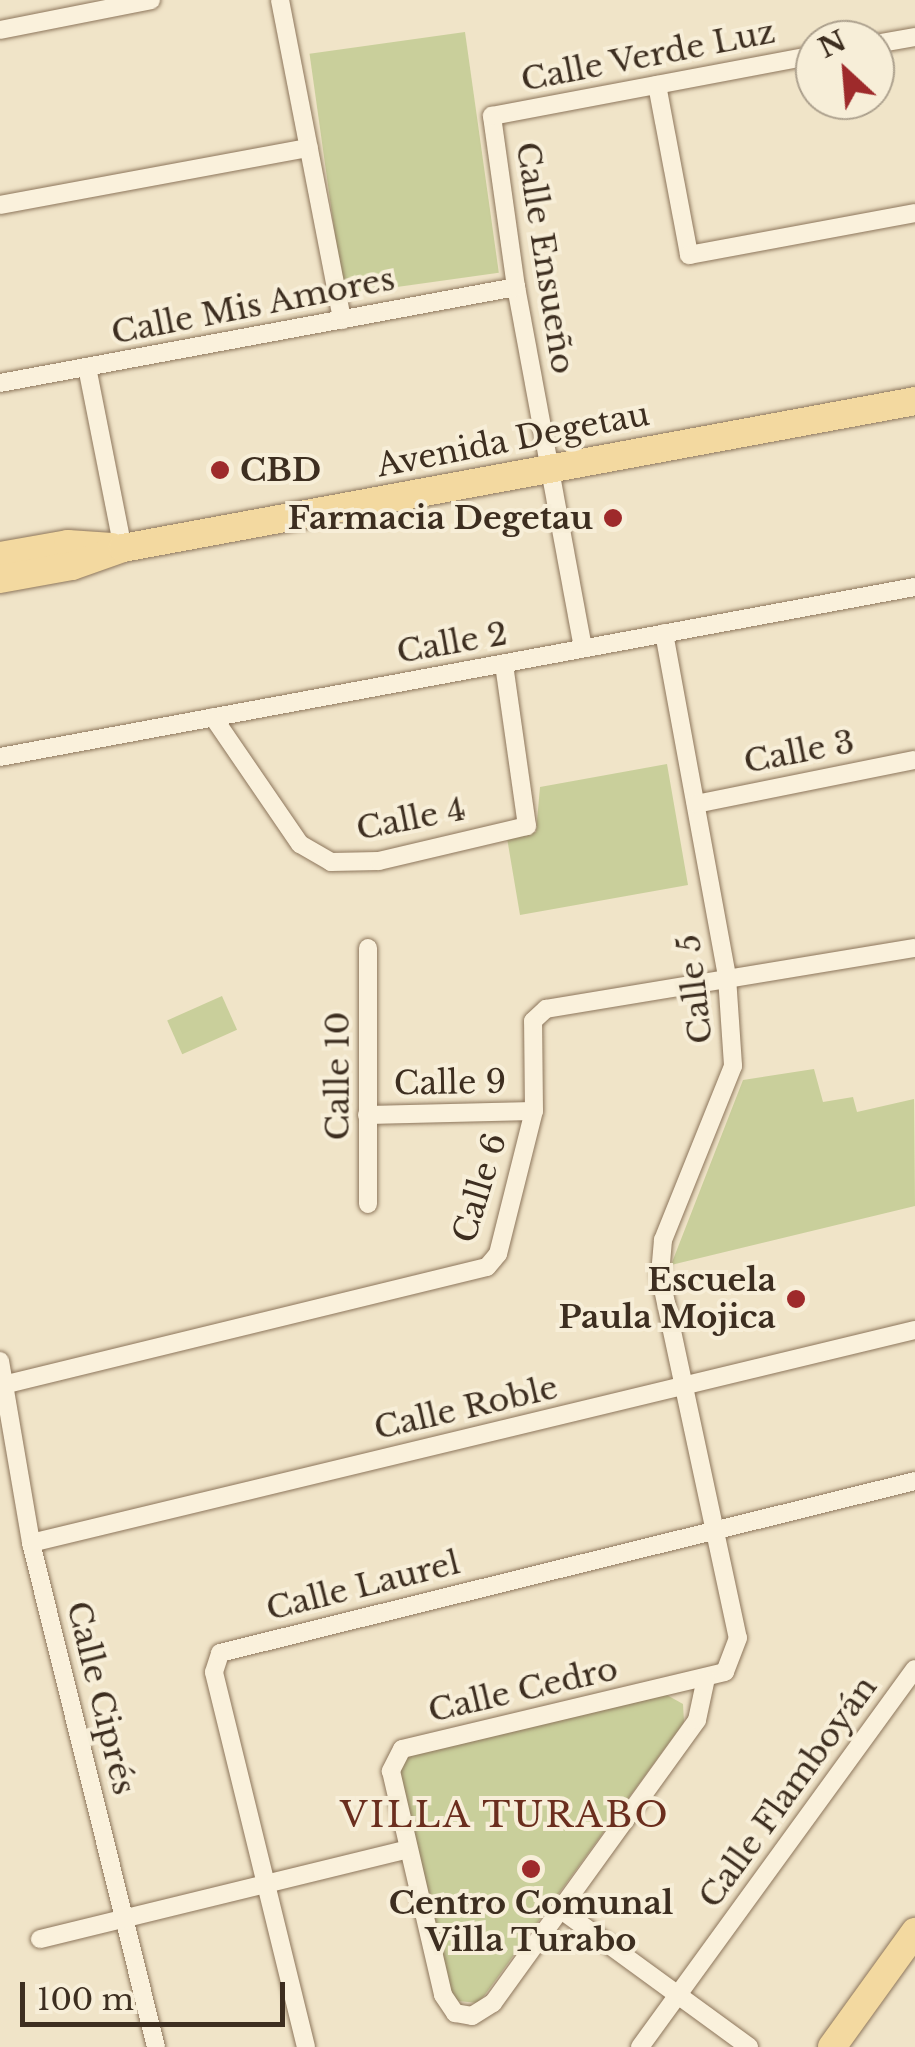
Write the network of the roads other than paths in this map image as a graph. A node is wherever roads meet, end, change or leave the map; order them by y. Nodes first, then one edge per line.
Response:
1 (151, 0) edge
2 (280, 0) edge
3 (101, 5) edge
4 (0, 30) edge
5 (795, 59) edge
6 (658, 85) junction
7 (492, 116) joint
8 (309, 148) junction
9 (0, 205) edge
10 (915, 213) edge
11 (516, 287) junction
12 (342, 320) junction
13 (87, 367) junction
14 (0, 383) edge
15 (915, 401) edge
16 (551, 468) junction
17 (124, 548) junction
18 (0, 556) edge
19 (0, 579) edge
20 (915, 587) edge
21 (664, 633) junction
22 (584, 648) junction
23 (504, 664) junction
24 (213, 717) junction
25 (0, 757) edge
26 (915, 760) edge
27 (696, 804) junction
28 (368, 948) dead end
29 (915, 948) edge
30 (728, 978) junction
31 (534, 1111) junction
32 (367, 1115) junction
33 (368, 1204) dead end
34 (915, 1330) edge
35 (0, 1361) edge
36 (3, 1385) junction
37 (682, 1387) junction
38 (915, 1481) edge
39 (716, 1528) junction
40 (31, 1543) junction
41 (915, 1669) edge
42 (706, 1678) junction
43 (408, 1849) junction
44 (264, 1885) junction
45 (560, 1909) junction
46 (125, 1920) junction
47 (915, 1932) edge
48 (40, 1939) dead end
49 (678, 1994) junction
50 (156, 2047) edge
51 (306, 2047) edge
52 (640, 2047) edge
53 (749, 2047) edge
54 (832, 2047) edge

1 - 3 street
2 - 8 street
3 - 4 street
5 - 6 street, Calle Verde Luz
6 - 7 street, Calle Verde Luz
6 - 10 street
7 - 11 street, Calle Ensueño
8 - 9 street
8 - 12 street
11 - 12 street, Calle Mis Amores
11 - 16 street, Calle Ensueño
12 - 13 street, Calle Mis Amores
13 - 14 street, Calle Mis Amores
13 - 17 street
15 - 16 main road, Avenida Degetau
16 - 17 main road, Avenida Degetau
16 - 22 street, Calle Ensueño
17 - 18 main road, Avenida Degetau
17 - 19 main road, Avenida Degetau
20 - 21 street, Calle 2
21 - 22 street, Calle 2
21 - 27 street, Calle 5
22 - 23 street, Calle 2
23 - 24 street, Calle 2
23 - 24 street, Calle 4
24 - 25 street, Calle 2
26 - 27 street, Calle 3
27 - 30 street, Calle 5
28 - 32 street, Calle 10
29 - 30 street, Calle 6
30 - 31 street, Calle 6
30 - 37 street, Calle 5
31 - 32 street, Calle 9
31 - 36 street, Calle 6
32 - 33 street, Calle 10
34 - 37 street, Calle Roble
35 - 36 street, Calle Ciprés
36 - 40 street, Calle Ciprés
37 - 39 street, Calle Cedro
37 - 40 street, Calle Roble
38 - 39 street, Calle Laurel
39 - 42 street, Calle Cedro
39 - 44 street, Calle Laurel
40 - 46 street, Calle Ciprés
41 - 49 street, Calle Flamboyán
42 - 43 street, Calle Cedro
42 - 45 street, Calle Cedro
43 - 44 street
43 - 45 street, Calle Cedro
44 - 46 street
44 - 51 street, Calle Laurel
45 - 49 street
46 - 48 street
46 - 50 street, Calle Ciprés
47 - 54 main road
49 - 52 street, Calle Flamboyán
49 - 53 street

